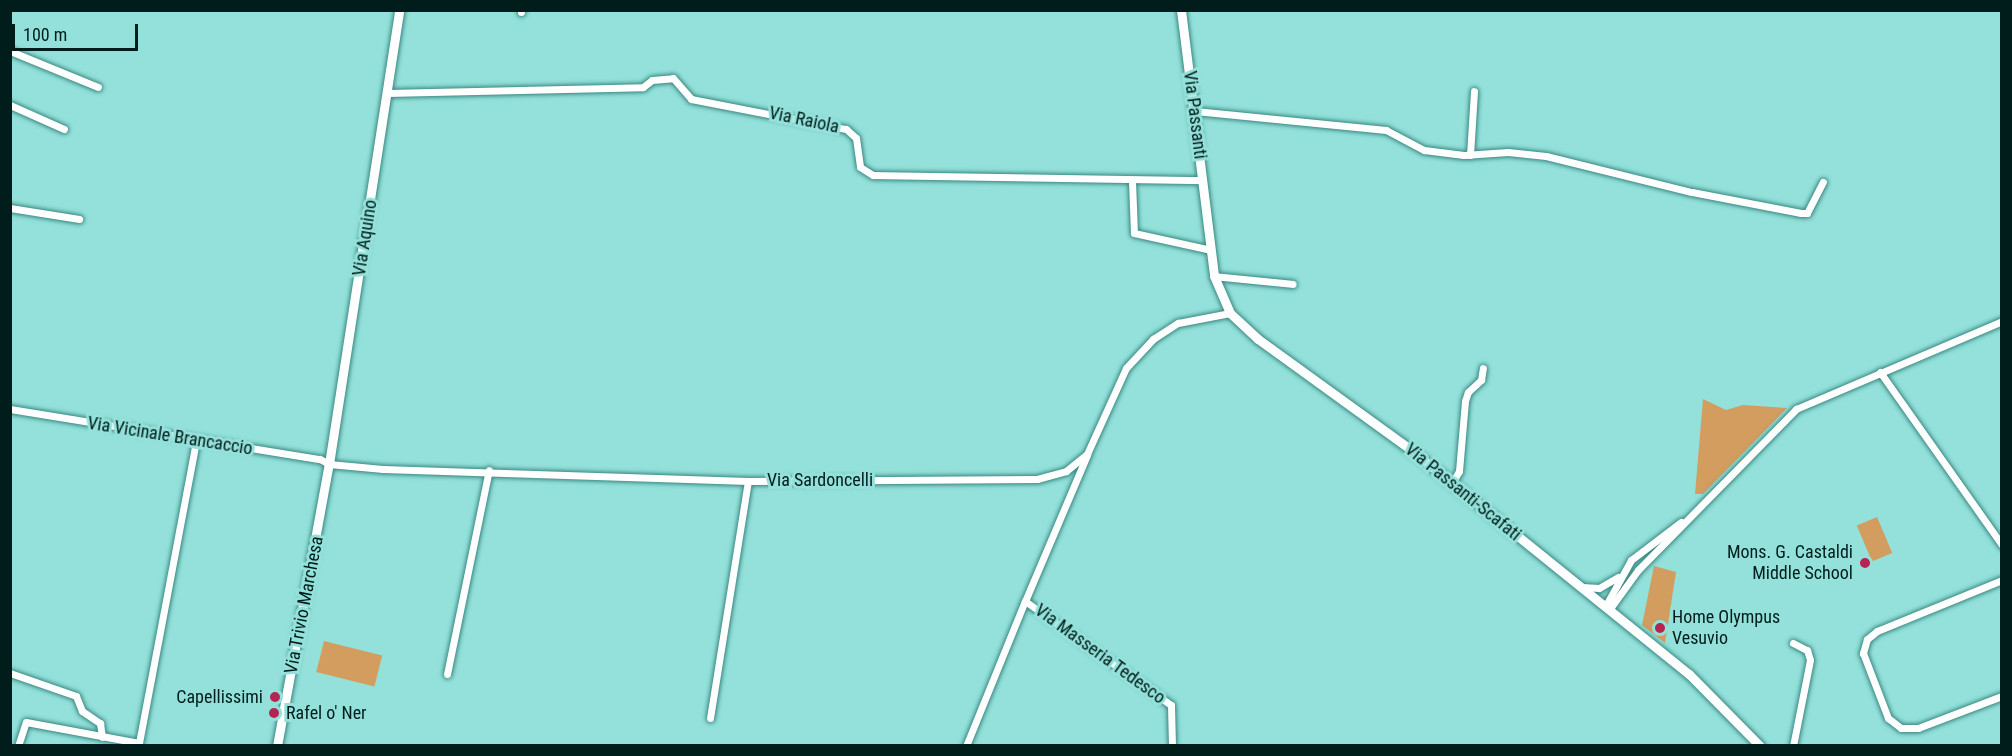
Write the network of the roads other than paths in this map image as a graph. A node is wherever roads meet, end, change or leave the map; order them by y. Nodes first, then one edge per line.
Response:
1 (399, 10) edge
2 (1181, 10) edge
3 (10, 51) edge
4 (98, 87) dead end
5 (1474, 91) dead end
6 (387, 93) junction
7 (10, 105) edge
8 (1195, 111) junction
9 (64, 129) dead end
10 (1470, 155) junction
11 (1203, 180) junction
12 (1132, 181) junction
13 (1823, 182) dead end
14 (10, 208) edge
15 (79, 219) dead end
16 (1208, 220) joint
17 (1211, 250) junction
18 (1214, 276) junction
19 (1293, 284) dead end
20 (1230, 314) junction
21 (2001, 321) edge
22 (1483, 368) dead end
23 (1880, 372) junction
24 (10, 409) edge
25 (196, 442) junction
26 (1087, 454) junction
27 (329, 464) junction
28 (489, 470) junction
29 (748, 481) junction
30 (1452, 483) junction
31 (1688, 517) junction
32 (2001, 545) edge
33 (1621, 575) junction
34 (2001, 580) edge
35 (1578, 586) junction
36 (1025, 601) junction
37 (1607, 608) junction
38 (1793, 643) dead end
39 (10, 674) edge
40 (447, 674) dead end
41 (2001, 696) edge
42 (710, 718) dead end
43 (102, 736) junction
44 (18, 746) edge
45 (277, 746) edge
46 (966, 746) edge
47 (1172, 746) edge
48 (1760, 746) edge
49 (1793, 746) edge

1 - 6 street, Via Aquino
2 - 8 street, Via Passanti
3 - 4 street
5 - 10 street
6 - 12 street, Via Raiola
6 - 27 street, Via Aquino
7 - 9 street
8 - 10 street
8 - 11 street, Via Passanti
10 - 13 street
11 - 12 street, Via Raiola
11 - 16 street, Via Passanti
12 - 17 street
14 - 15 street
16 - 17 street, Via Passanti-Scafati
17 - 18 street, Via Passanti-Scafati
18 - 19 street
18 - 20 street, Via Passanti-Scafati
20 - 26 street, Via Sardoncelli
20 - 30 street, Via Passanti-Scafati
21 - 23 street
22 - 30 street
23 - 31 street
23 - 32 street
24 - 25 street, Via Vicinale Brancaccio
25 - 27 street, Via Vicinale Brancaccio
25 - 43 street
26 - 29 street, Via Sardoncelli
26 - 36 street, Via Masseria Tedesco
27 - 28 street, Via Sardoncelli
27 - 45 street, Via Trivio Marchesa
28 - 29 street, Via Sardoncelli
28 - 40 street
29 - 42 street
30 - 35 street, Via Passanti-Scafati
31 - 33 street
31 - 37 street
33 - 35 street
33 - 37 street
34 - 41 street
35 - 37 street, Via Passanti-Scafati
36 - 46 street, Via Masseria Tedesco
36 - 47 street, Via Masseria Tedesco
37 - 48 street, Via Passanti-Scafati
38 - 49 street
39 - 43 street
43 - 44 street

